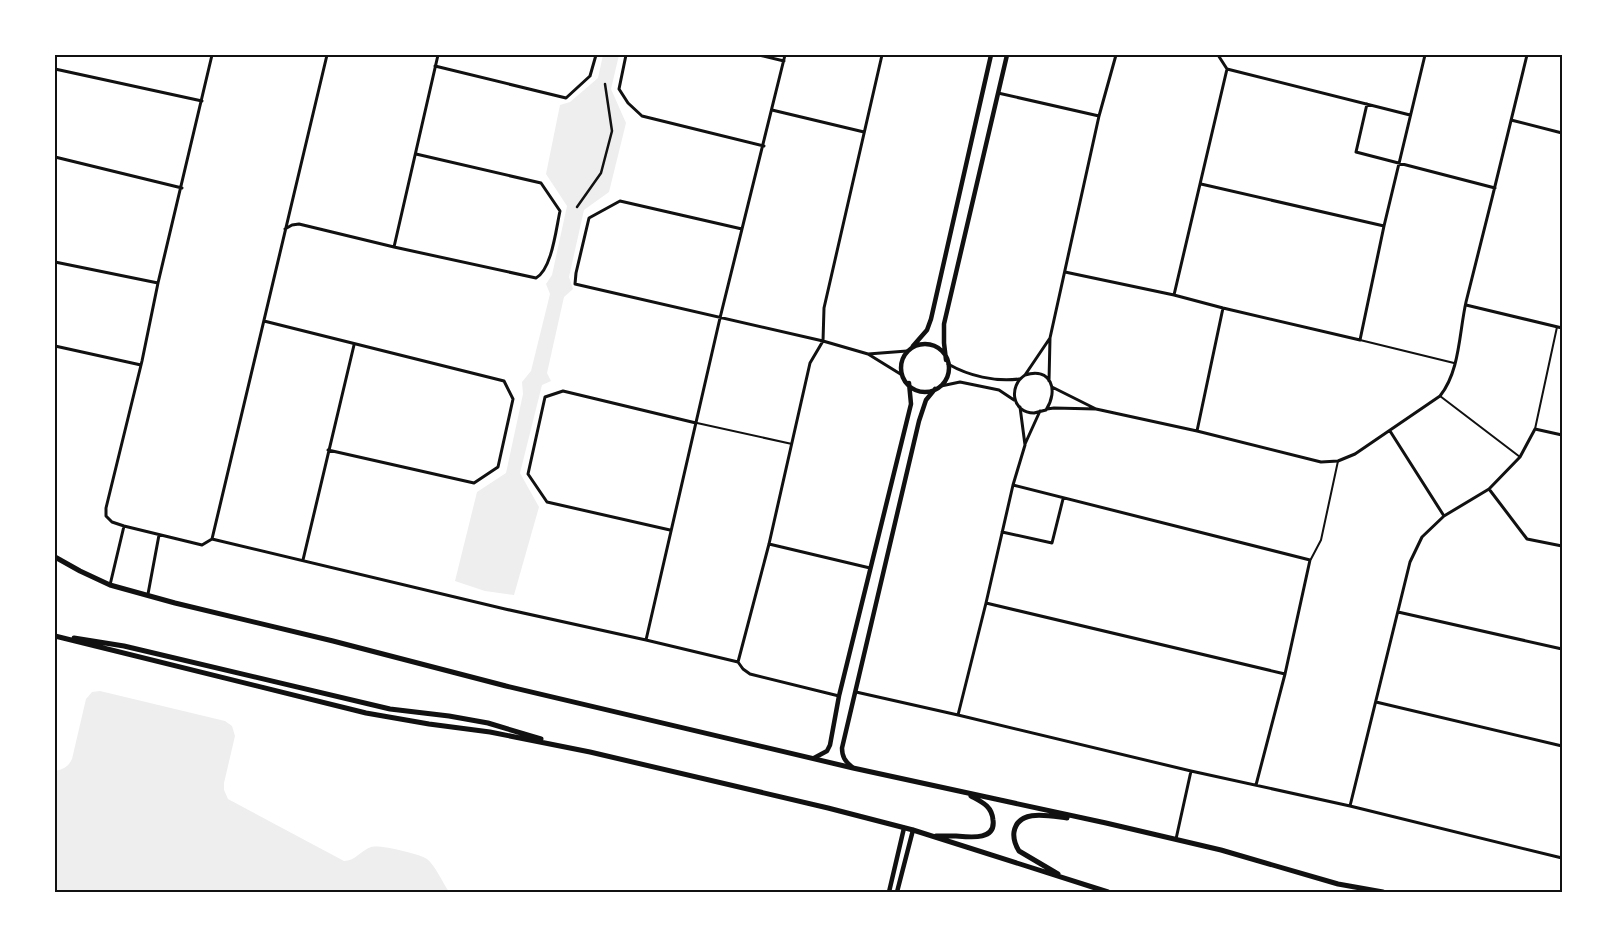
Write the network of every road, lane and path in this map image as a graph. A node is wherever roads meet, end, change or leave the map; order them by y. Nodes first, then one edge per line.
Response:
1 (212, 55) edge
2 (327, 55) edge
3 (438, 55) edge
4 (596, 55) edge
5 (626, 55) edge
6 (759, 55) edge
7 (785, 55) edge
8 (882, 55) edge
9 (991, 55) edge
10 (1007, 55) edge
11 (1116, 55) edge
12 (1218, 55) edge
13 (1425, 55) edge
14 (1527, 55) edge
15 (784, 61) junction
16 (435, 66) junction
17 (55, 68) edge
18 (1227, 69) junction
19 (604, 84) dead end
20 (998, 93) junction
21 (202, 101) junction
22 (1367, 104) junction
23 (772, 110) junction
24 (1410, 115) junction
25 (1099, 116) junction
26 (1511, 120) junction
27 (864, 132) junction
28 (1562, 133) edge
29 (764, 146) junction
30 (416, 154) junction
31 (55, 157) edge
32 (1400, 163) junction
33 (1201, 184) junction
34 (182, 188) junction
35 (1495, 188) junction
36 (577, 207) dead end
37 (1384, 226) junction
38 (742, 229) junction
39 (285, 230) junction
40 (394, 247) junction
41 (55, 262) edge
42 (1065, 272) junction
43 (158, 283) junction
44 (1174, 295) junction
45 (1466, 305) junction
46 (1223, 308) junction
47 (720, 318) junction
48 (264, 321) junction
49 (1557, 328) junction
50 (1562, 328) edge
51 (1050, 338) junction
52 (1360, 340) junction
53 (823, 341) junction
54 (354, 345) junction
55 (55, 346) edge
56 (913, 346) junction
57 (907, 351) junction
58 (868, 354) junction
59 (947, 362) junction
60 (1455, 363) junction
61 (141, 365) junction
62 (902, 374) junction
63 (1025, 375) junction
64 (1019, 379) junction
65 (1049, 381) junction
66 (909, 383) junction
67 (941, 386) junction
68 (1052, 387) junction
69 (935, 389) junction
70 (1440, 396) junction
71 (1016, 401) junction
72 (1020, 407) junction
73 (1096, 409) junction
74 (1046, 410) junction
75 (1040, 411) junction
76 (696, 423) junction
77 (1535, 429) junction
78 (1197, 431) junction
79 (1390, 431) junction
80 (1562, 435) edge
81 (792, 444) junction
82 (1024, 445) junction
83 (328, 450) junction
84 (1520, 457) junction
85 (1338, 461) junction
86 (1013, 485) junction
87 (1489, 489) junction
88 (1063, 499) junction
89 (1444, 516) junction
90 (124, 526) junction
91 (670, 530) junction
92 (1002, 532) junction
93 (159, 535) junction
94 (212, 539) junction
95 (769, 544) junction
96 (1562, 546) edge
97 (57, 559) edge
98 (303, 560) junction
99 (1310, 560) junction
100 (870, 568) junction
101 (110, 585) junction
102 (148, 594) junction
103 (986, 603) junction
104 (1398, 612) junction
105 (58, 637) edge
106 (646, 640) junction
107 (1562, 649) edge
108 (738, 662) junction
109 (1286, 674) junction
110 (856, 692) junction
111 (839, 696) junction
112 (1376, 702) junction
113 (958, 715) junction
114 (558, 745) junction
115 (1562, 746) edge
116 (814, 758) junction
117 (853, 768) junction
118 (1191, 771) junction
119 (1256, 785) junction
120 (966, 793) junction
121 (1350, 806) junction
122 (1088, 819) junction
123 (904, 828) junction
124 (913, 830) junction
125 (931, 836) junction
126 (1176, 839) junction
127 (1562, 858) edge
128 (1068, 880) junction
129 (889, 892) edge
130 (897, 892) edge
131 (1108, 892) edge
132 (1383, 892) edge

1 - 21 street
2 - 39 street
3 - 16 street
4 - 16 street
5 - 29 street
6 - 15 street
7 - 15 street
8 - 27 street
9 - 56 street
10 - 20 street
11 - 25 street
12 - 18 street
13 - 24 street
14 - 26 street
15 - 23 street
16 - 30 street
17 - 21 street
18 - 22 street
18 - 33 street
19 - 36 street
20 - 25 street
20 - 59 street
21 - 34 street
22 - 24 street
22 - 32 street
23 - 27 street
23 - 29 street
24 - 32 street
25 - 42 street
26 - 28 street
26 - 35 street
27 - 53 street
29 - 38 street
30 - 40 street
30 - 40 street
31 - 34 street
32 - 35 street
32 - 37 street
33 - 37 street
33 - 44 street
34 - 43 street
35 - 45 street
37 - 52 street
38 - 47 street
38 - 47 street
39 - 40 street
39 - 48 street
41 - 43 street
42 - 44 street
42 - 51 street
43 - 61 street
44 - 46 street
45 - 49 street
45 - 60 street
46 - 52 street
46 - 78 street
47 - 53 street
47 - 76 street
48 - 54 street
48 - 94 street
49 - 50 street
49 - 77 lane
51 - 63 street
51 - 65 street
52 - 60 lane
53 - 58 street
53 - 81 street
54 - 83 street
54 - 83 street
55 - 61 street
56 - 57 street
56 - 59 street
57 - 58 street
57 - 62 street
58 - 62 street
59 - 64 street
59 - 67 street
60 - 70 street
61 - 90 street
62 - 66 street
63 - 64 street
63 - 65 street
64 - 71 street
65 - 68 street
66 - 69 street
66 - 100 street
67 - 69 street
67 - 71 street
68 - 73 street
68 - 74 street
69 - 110 street
70 - 79 street
70 - 84 lane
71 - 72 street
72 - 75 street
72 - 82 street
73 - 74 street
73 - 78 street
74 - 75 street
75 - 82 street
76 - 81 lane
76 - 91 street
76 - 91 street
77 - 80 street
77 - 84 street
78 - 85 street
79 - 85 street
79 - 89 street
81 - 95 street
82 - 86 street
83 - 98 street
84 - 87 street
85 - 99 lane
86 - 88 street
86 - 92 street
87 - 89 street
87 - 96 street
88 - 92 street
88 - 99 street
89 - 104 street
90 - 93 street
90 - 101 street
91 - 106 street
92 - 103 street
93 - 94 street
93 - 102 street
94 - 98 street
95 - 100 street
95 - 108 street
97 - 101 main road
98 - 106 street
99 - 109 street
100 - 111 street
101 - 102 main road
102 - 116 main road
103 - 109 street
103 - 113 street
104 - 107 street
104 - 112 street
105 - 114 main road
105 - 114 main road
106 - 108 street
108 - 111 street
109 - 119 street
110 - 113 street
110 - 117 street
111 - 116 street
112 - 115 street
112 - 121 street
113 - 118 street
114 - 123 main road
116 - 117 main road
117 - 120 main road
118 - 119 street
118 - 126 street
119 - 121 street
120 - 122 main road
120 - 125 main road
121 - 127 street
122 - 126 main road
122 - 128 main road
123 - 124 main road
123 - 129 street
124 - 125 main road
124 - 130 street
125 - 128 main road
126 - 132 main road
128 - 131 main road

